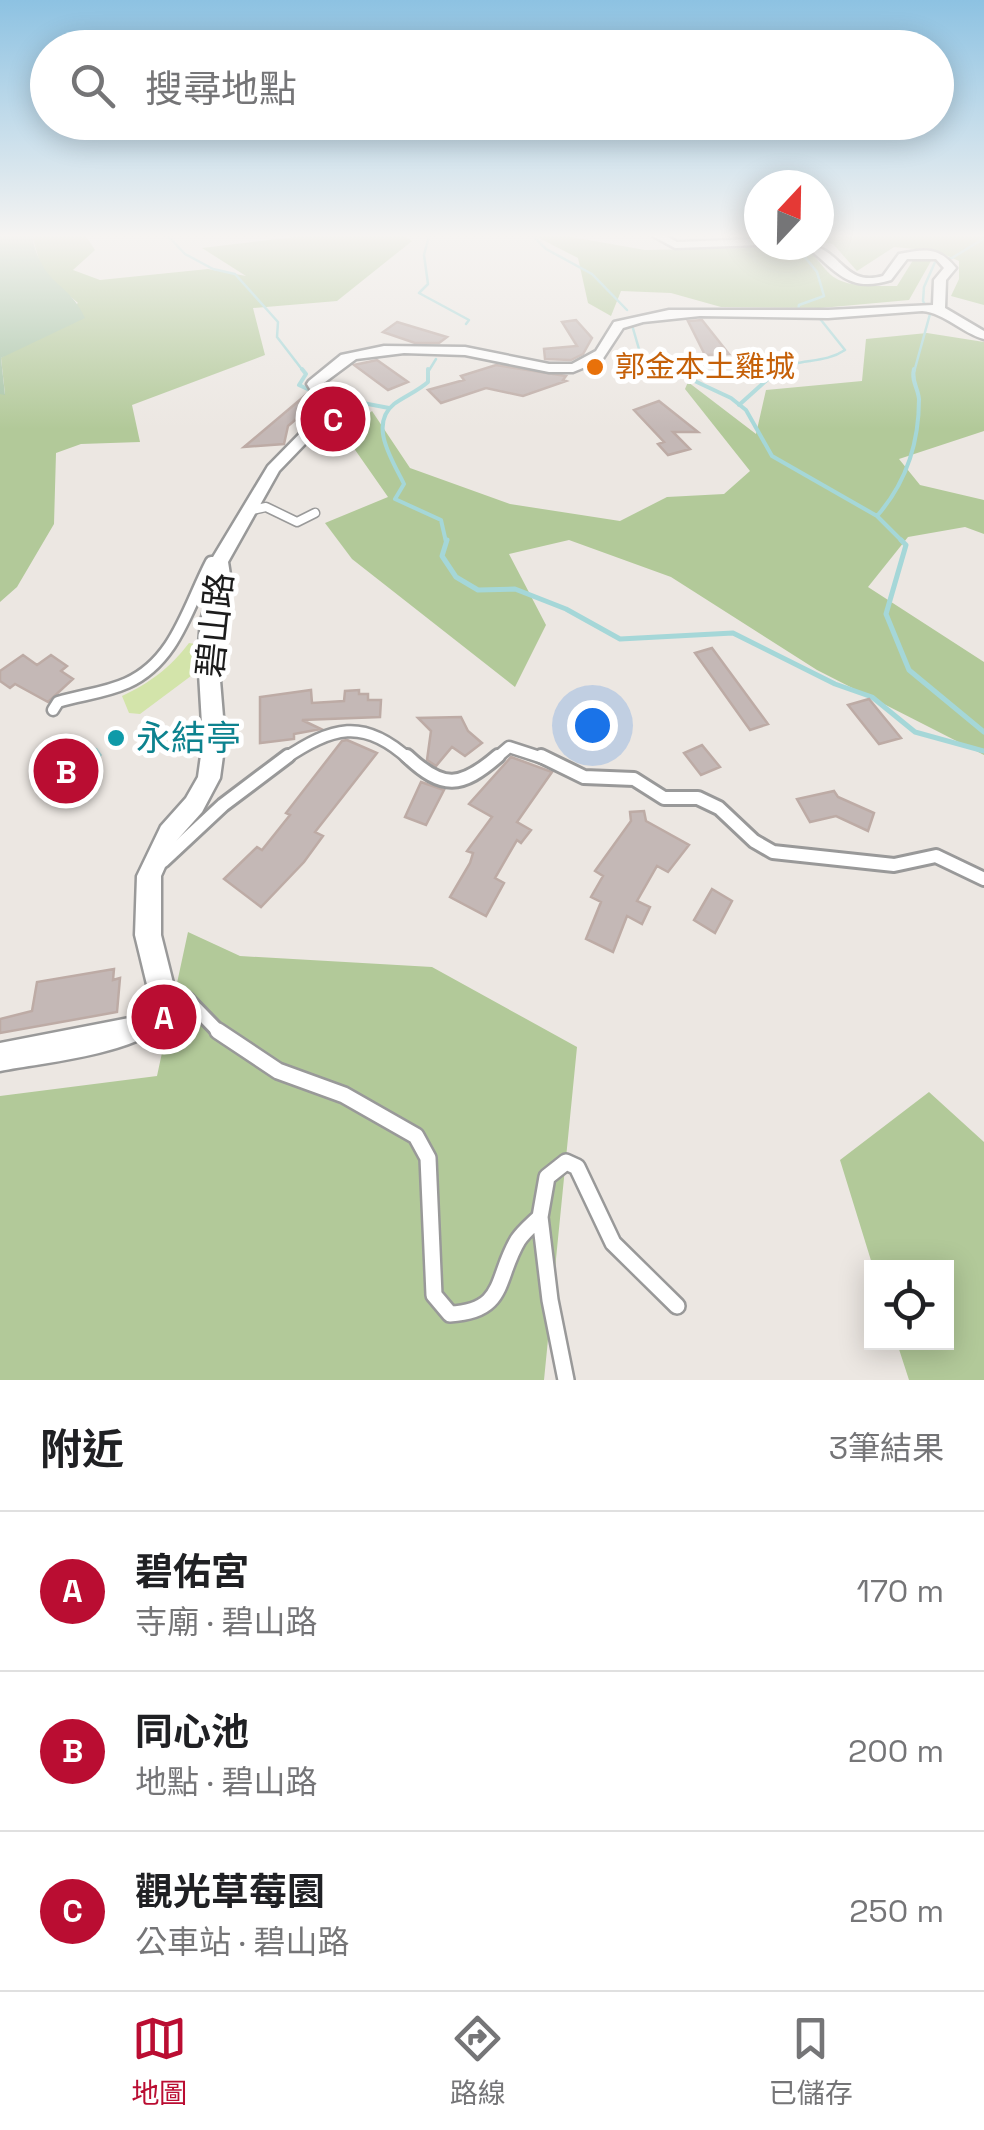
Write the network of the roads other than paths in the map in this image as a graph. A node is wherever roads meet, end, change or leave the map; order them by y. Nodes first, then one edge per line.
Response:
1 (939, 300) edge
2 (939, 310) junction
3 (984, 336) edge
4 (248, 511) junction
5 (316, 513) dead end
6 (219, 562) junction
7 (53, 710) dead end
8 (148, 876) junction
9 (984, 879) edge
10 (166, 1007) junction
11 (0, 1056) edge
12 (540, 1217) junction
13 (677, 1306) dead end
14 (566, 1380) edge

1 - 2 street
2 - 3 street
2 - 4 street, 碧山路
4 - 5 lane
4 - 6 street, 碧山路
6 - 7 lane
6 - 8 street, 碧山路
8 - 9 lane
8 - 10 street, 碧山路
10 - 11 street
10 - 12 lane
12 - 13 lane
12 - 14 lane

